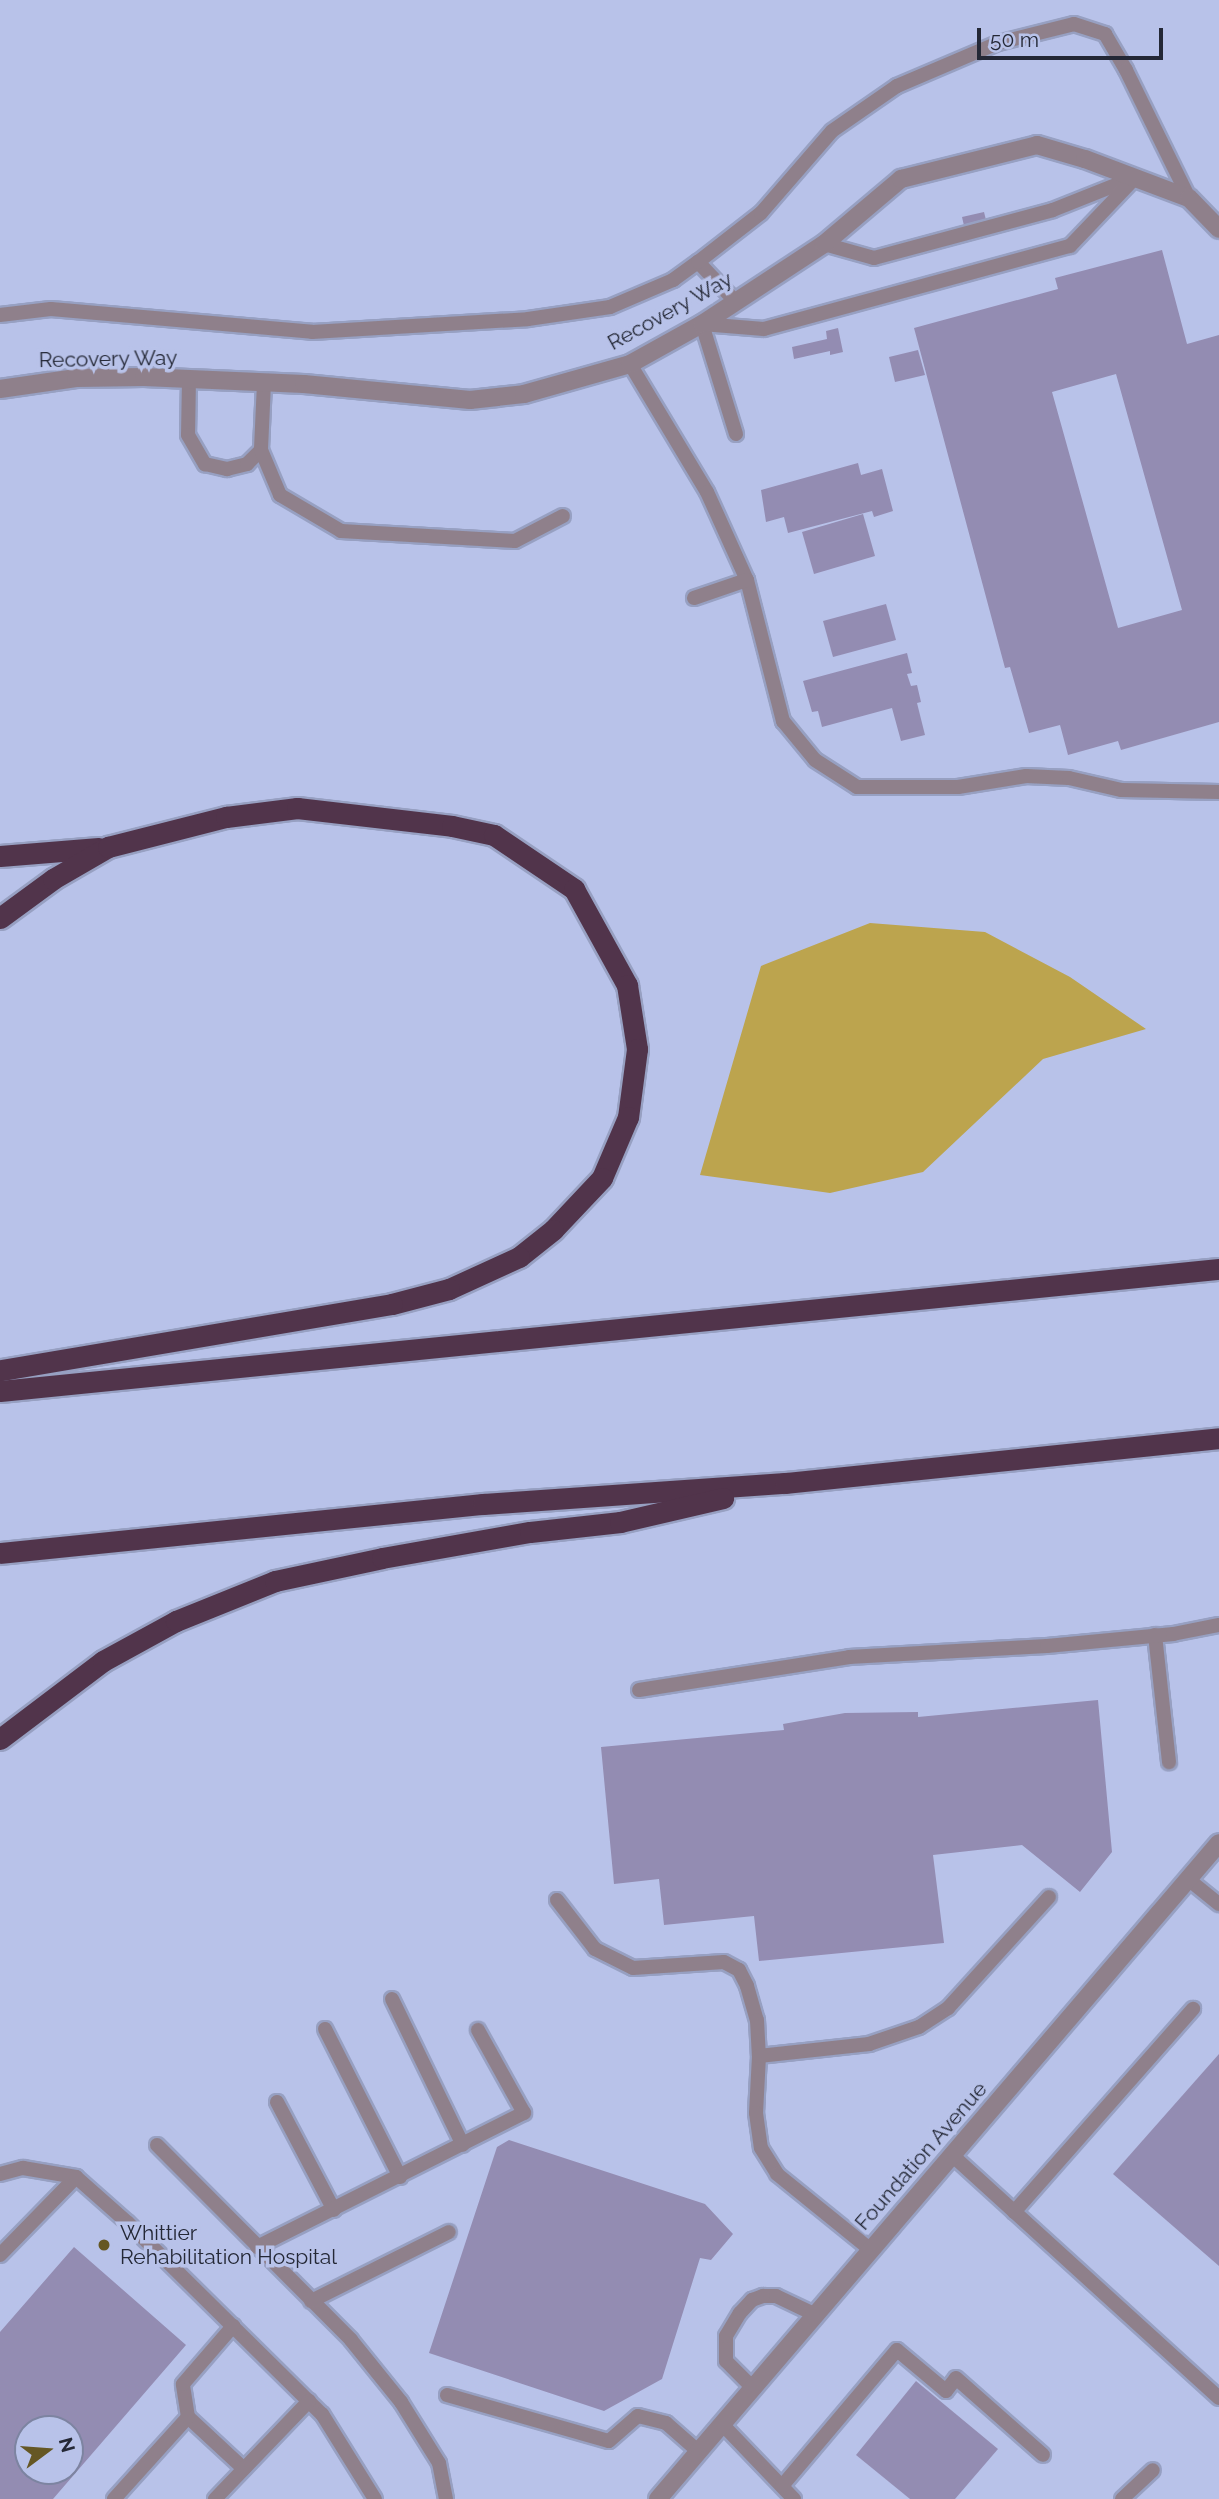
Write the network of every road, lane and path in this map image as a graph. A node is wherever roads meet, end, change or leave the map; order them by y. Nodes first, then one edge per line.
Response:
1 (1136, 177) junction
2 (1189, 198) junction
3 (1219, 229) edge
4 (824, 244) junction
5 (698, 262) junction
6 (736, 302) junction
7 (0, 315) edge
8 (702, 324) junction
9 (630, 364) junction
10 (189, 379) junction
11 (264, 383) junction
12 (0, 389) edge
13 (736, 434) dead end
14 (261, 450) junction
15 (563, 516) dead end
16 (747, 580) junction
17 (695, 598) dead end
18 (1219, 792) edge
19 (108, 847) junction
20 (0, 856) edge
21 (0, 918) edge
22 (1219, 1269) edge
23 (0, 1370) edge
24 (0, 1391) edge
25 (1219, 1438) edge
26 (785, 1483) junction
27 (0, 1553) edge
28 (1219, 1625) edge
29 (1155, 1635) junction
30 (639, 1689) dead end
31 (0, 1739) edge
32 (1169, 1762) dead end
33 (1219, 1843) edge
34 (1188, 1879) junction
35 (1049, 1897) dead end
36 (557, 1900) dead end
37 (1219, 1904) edge
38 (392, 1999) dead end
39 (1193, 2009) dead end
40 (325, 2028) dead end
41 (478, 2030) dead end
42 (759, 2056) junction
43 (277, 2102) dead end
44 (157, 2145) dead end
45 (463, 2145) junction
46 (952, 2155) junction
47 (0, 2174) edge
48 (76, 2177) junction
49 (400, 2177) junction
50 (334, 2210) junction
51 (1014, 2212) junction
52 (449, 2232) dead end
53 (257, 2248) junction
54 (870, 2250) junction
55 (0, 2255) edge
56 (311, 2301) junction
57 (816, 2315) junction
58 (233, 2326) junction
59 (753, 2388) junction
60 (447, 2395) dead end
61 (1219, 2398) edge
62 (309, 2401) junction
63 (188, 2417) junction
64 (722, 2424) junction
65 (699, 2452) junction
66 (1043, 2455) dead end
67 (244, 2469) junction
68 (1153, 2470) dead end
69 (782, 2486) junction
70 (114, 2499) edge
71 (215, 2499) edge
72 (375, 2499) edge
73 (446, 2499) edge
74 (659, 2499) edge
75 (794, 2499) edge
76 (1122, 2499) edge

1 - 2 street, Recovery Way
1 - 4 lane
1 - 4 street, Recovery Way
1 - 8 lane
2 - 3 street, Recovery Way
2 - 5 lane
4 - 6 street, Recovery Way
5 - 6 lane
5 - 7 lane
6 - 8 street, Recovery Way
8 - 9 street, Recovery Way
8 - 13 lane
9 - 11 street, Recovery Way
9 - 16 lane
10 - 11 street, Recovery Way
10 - 12 street, Recovery Way
10 - 14 lane
11 - 14 lane
14 - 15 lane
16 - 17 lane
16 - 18 lane
19 - 20 highway
19 - 21 highway
19 - 23 highway
22 - 24 highway
25 - 26 highway
26 - 27 highway
26 - 31 highway
28 - 29 lane
29 - 30 lane
29 - 32 lane
33 - 34 street, Foundation Avenue
34 - 37 lane
34 - 46 street, Foundation Avenue
35 - 42 lane
36 - 42 lane
38 - 45 lane
39 - 51 lane
40 - 49 lane
41 - 45 lane
42 - 54 lane
43 - 50 lane
44 - 53 lane
45 - 49 lane
46 - 51 lane
46 - 54 street, Foundation Avenue
47 - 48 lane
48 - 55 lane
48 - 58 lane
49 - 50 lane
50 - 53 lane
51 - 61 lane
52 - 56 lane
53 - 56 lane
54 - 57 street, Foundation Avenue
56 - 73 lane
57 - 59 street, Foundation Avenue
57 - 59 lane
58 - 62 lane
58 - 63 lane
59 - 64 street, Foundation Avenue
60 - 65 lane
62 - 67 lane
62 - 72 lane
63 - 67 lane
63 - 70 lane
64 - 65 street, Foundation Avenue
64 - 69 lane
65 - 74 street, Foundation Avenue
66 - 69 lane
67 - 71 lane
68 - 76 lane
69 - 75 lane

